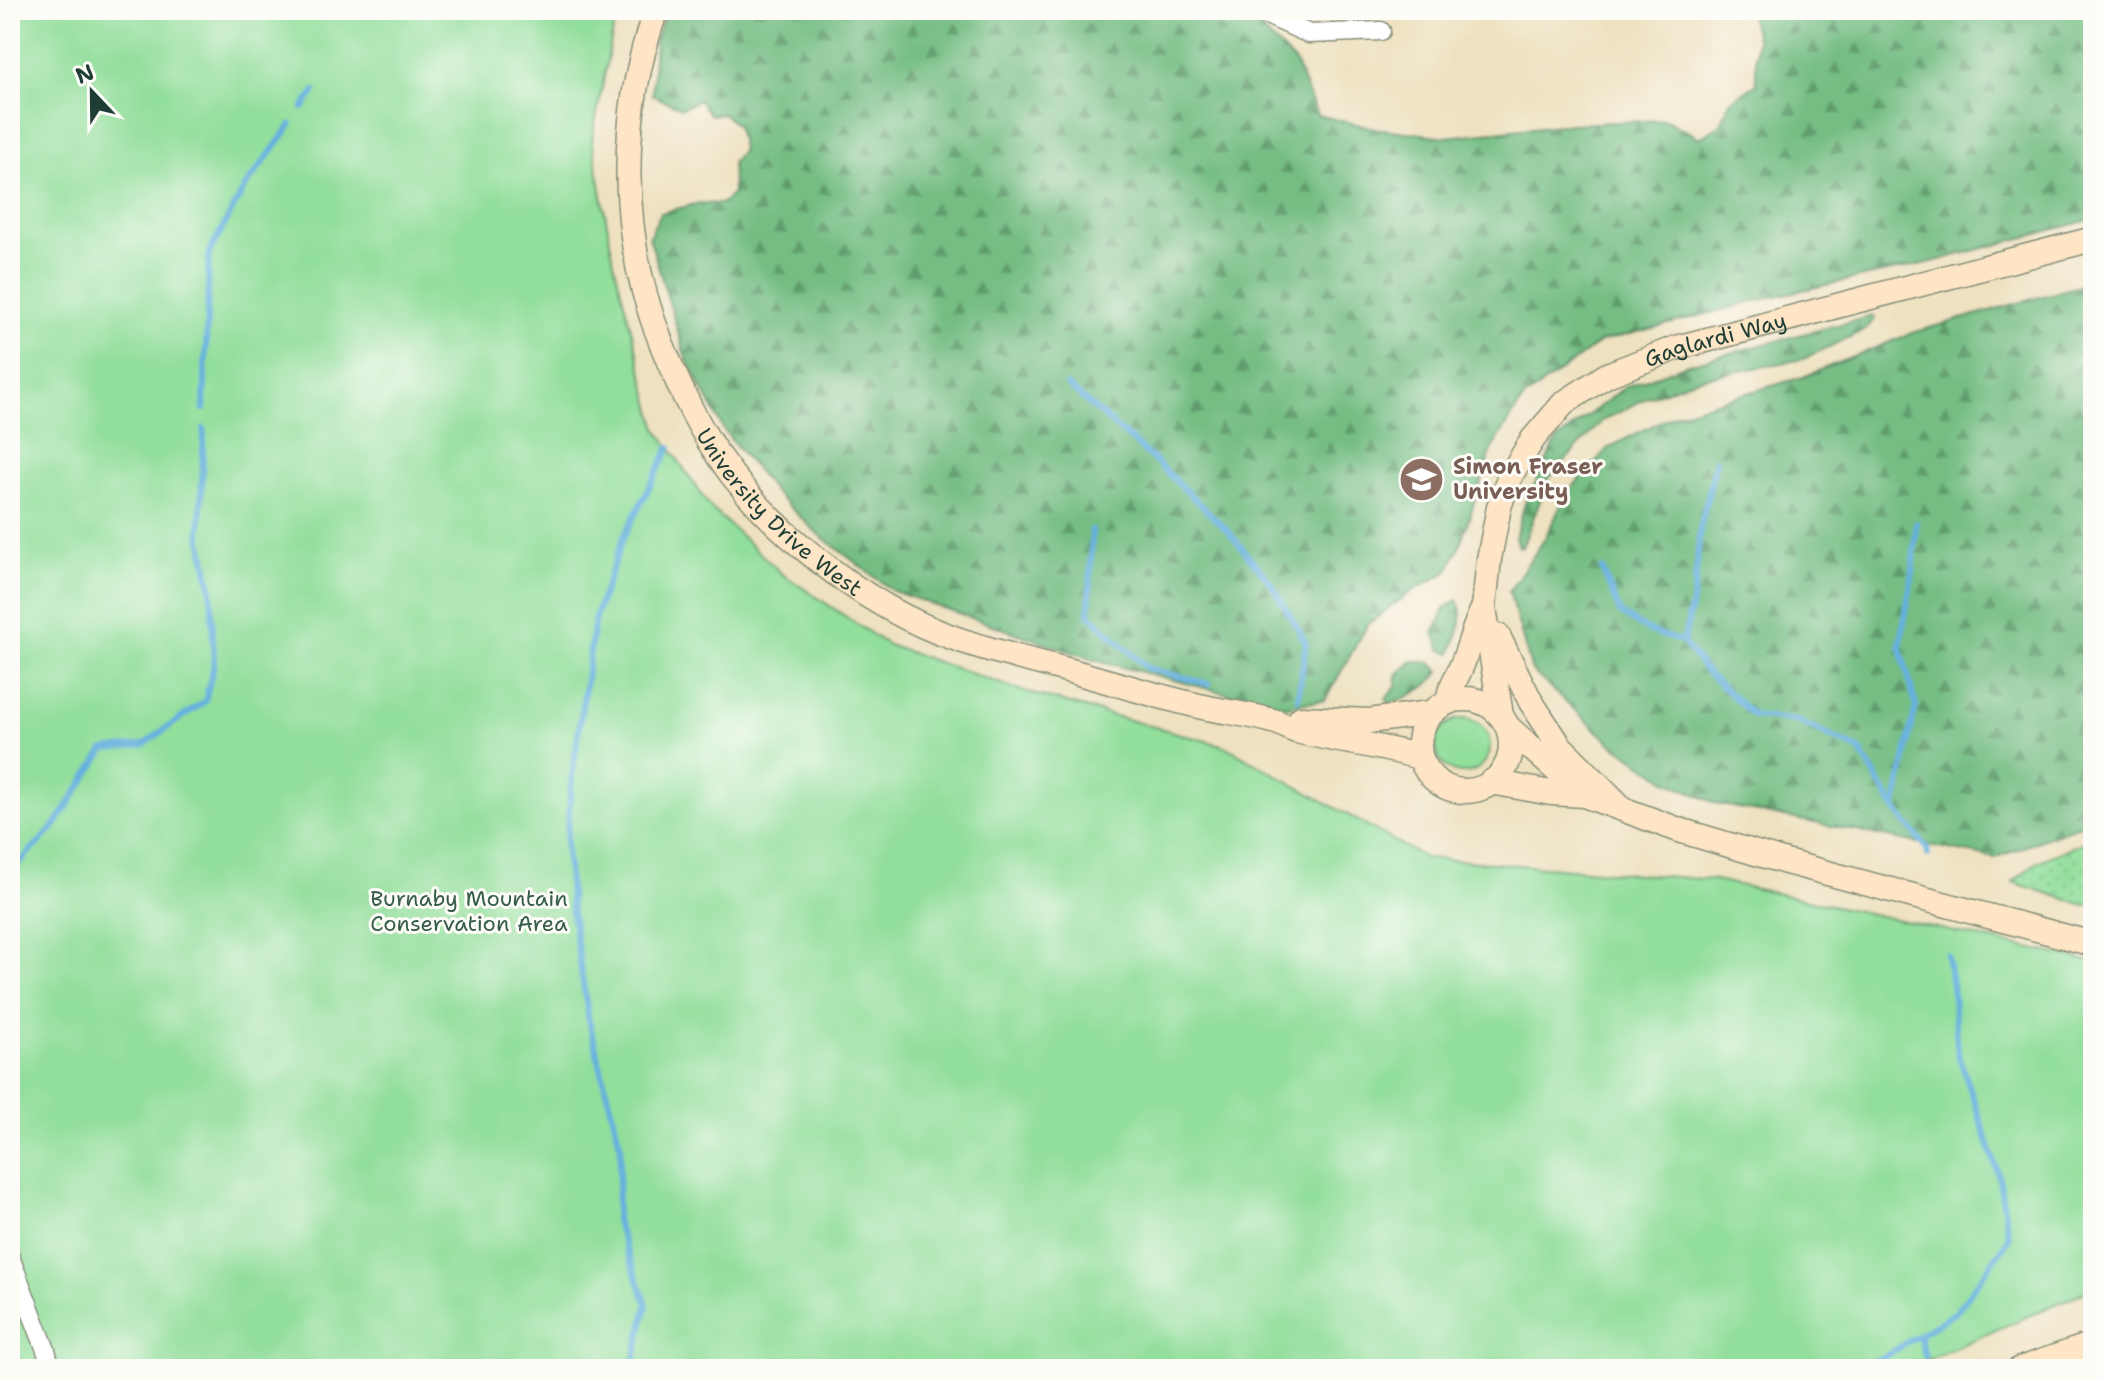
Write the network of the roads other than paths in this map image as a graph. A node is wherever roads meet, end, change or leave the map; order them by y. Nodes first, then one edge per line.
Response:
1 (656, 10) edge
2 (1256, 10) edge
3 (1381, 31) dead end
4 (2093, 239) edge
5 (1484, 607) junction
6 (1439, 708) junction
7 (1275, 721) junction
8 (1505, 722) junction
9 (1419, 757) junction
10 (1491, 782) junction
11 (1584, 795) junction
12 (1624, 810) junction
13 (2093, 944) edge
14 (10, 1257) edge
15 (2093, 1344) edge
16 (51, 1369) edge
17 (2020, 1369) edge

1 - 7 street, University Drive West
2 - 3 street
4 - 5 street, Gaglardi Way
5 - 6 street, Gaglardi Way
5 - 8 street, Gaglardi Way
5 - 12 street
6 - 7 street, University Drive West
6 - 8 street
6 - 9 street
7 - 9 street, University Drive West
8 - 10 street
8 - 11 street
9 - 10 street
10 - 11 street
11 - 12 street
12 - 13 street
14 - 16 street
15 - 17 street

